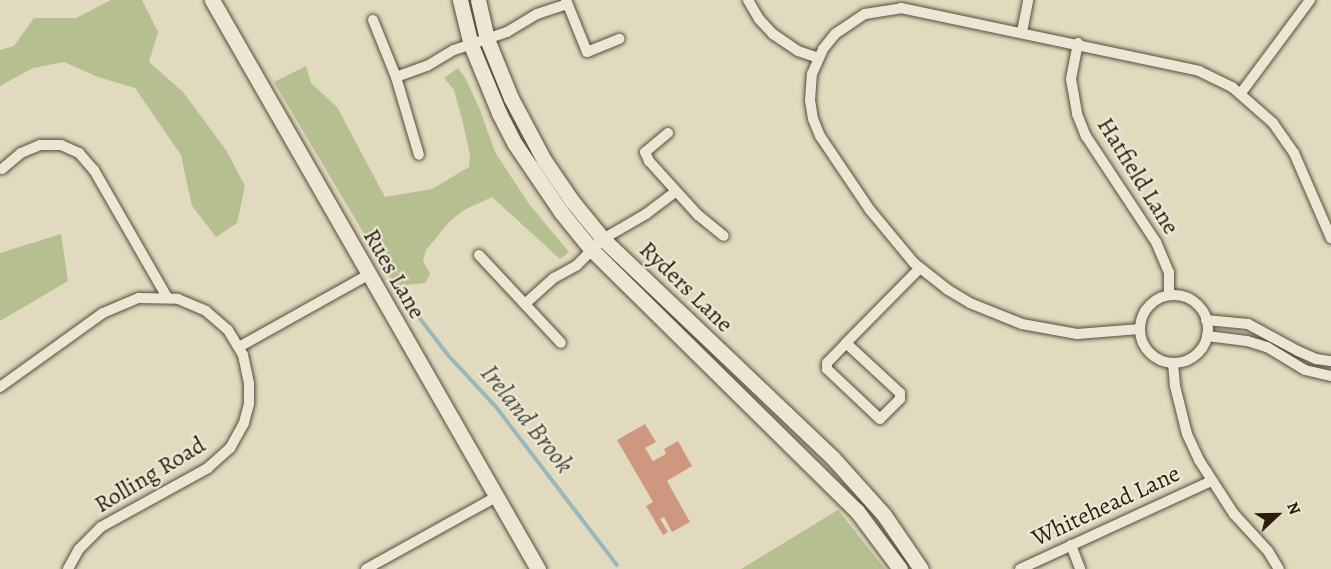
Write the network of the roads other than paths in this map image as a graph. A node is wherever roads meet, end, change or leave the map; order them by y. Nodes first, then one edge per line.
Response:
1 (212, 0) edge
2 (460, 0) edge
3 (478, 0) edge
4 (748, 0) edge
5 (1028, 0) edge
6 (1310, 0) edge
7 (567, 2) edge
8 (893, 4) edge
9 (373, 20) dead end
10 (1022, 32) junction
11 (487, 39) junction
12 (620, 39) dead end
13 (1078, 44) junction
14 (471, 45) junction
15 (818, 58) junction
16 (396, 77) junction
17 (1241, 93) junction
18 (668, 132) dead end
19 (419, 155) dead end
20 (2, 169) dead end
21 (675, 192) junction
22 (724, 236) dead end
23 (1331, 238) edge
24 (597, 244) junction
25 (479, 255) dead end
26 (920, 268) junction
27 (368, 275) junction
28 (1169, 295) junction
29 (167, 297) junction
30 (526, 303) junction
31 (1206, 320) junction
32 (1140, 329) junction
33 (1207, 336) junction
34 (561, 343) dead end
35 (846, 343) junction
36 (239, 346) junction
37 (1331, 361) edge
38 (1173, 363) junction
39 (1331, 376) edge
40 (0, 387) edge
41 (1211, 481) junction
42 (496, 497) junction
43 (1071, 545) junction
44 (68, 569) edge
45 (366, 569) edge
46 (538, 569) edge
47 (900, 569) edge
48 (921, 569) edge
49 (1020, 569) edge
50 (1080, 569) edge
51 (1279, 569) edge

1 - 27 main road, Rues Lane
2 - 14 main road, Ryders Lane
3 - 11 main road, Ryders Lane
4 - 15 street
5 - 10 street
6 - 17 street
7 - 11 street
7 - 12 street
8 - 10 street
8 - 15 street
9 - 16 street
10 - 13 street
11 - 14 street
11 - 24 main road, Ryders Lane
13 - 17 street
13 - 28 street, Hatfield Lane
14 - 16 street
14 - 24 main road, Ryders Lane
15 - 26 street
16 - 19 street
17 - 23 street
18 - 21 street
20 - 29 street
21 - 22 street
21 - 24 street
24 - 30 street
24 - 47 main road, Ryders Lane
24 - 48 main road, Ryders Lane
25 - 30 street
26 - 32 street
26 - 35 street
27 - 36 street
27 - 42 main road, Rues Lane
28 - 31 street
28 - 32 street
29 - 36 street
29 - 40 street
30 - 34 street
31 - 33 street
31 - 37 street
32 - 38 street
33 - 38 street
33 - 39 street
35 - 35 street
36 - 44 street, Rolling Road
38 - 41 street
41 - 43 street, Whitehead Lane
41 - 51 street
42 - 45 street
42 - 46 main road, Rues Lane
43 - 49 street, Whitehead Lane
43 - 50 street

